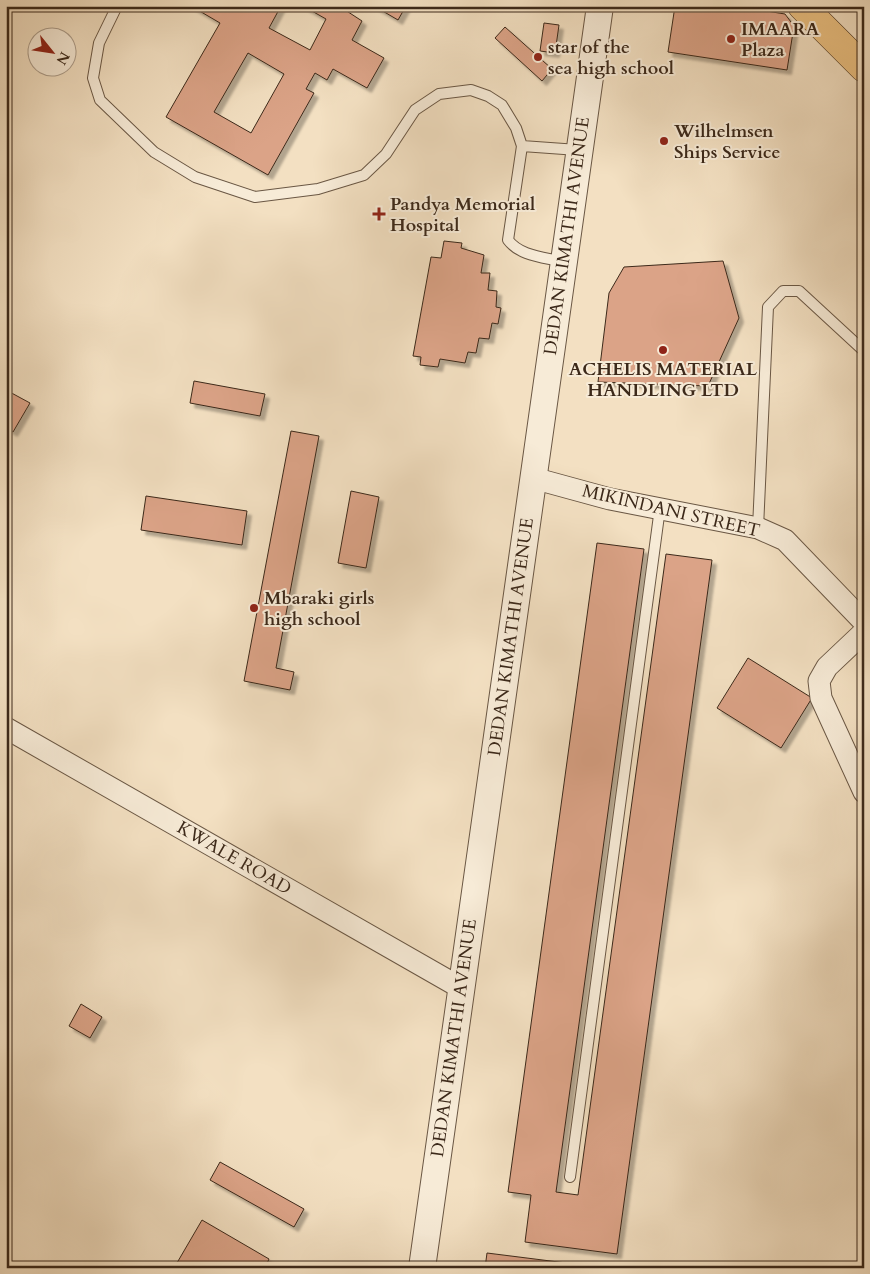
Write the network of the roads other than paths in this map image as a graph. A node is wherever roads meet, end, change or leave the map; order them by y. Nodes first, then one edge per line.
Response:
1 (117, 6) edge
2 (600, 6) edge
3 (802, 6) edge
4 (864, 68) edge
5 (522, 146) junction
6 (580, 150) junction
7 (564, 262) junction
8 (864, 351) edge
9 (533, 478) junction
10 (660, 508) junction
11 (758, 528) junction
12 (864, 622) edge
13 (864, 632) edge
14 (6, 728) edge
15 (864, 792) edge
16 (461, 988) junction
17 (570, 1177) dead end
18 (422, 1268) edge

1 - 5 lane
2 - 6 street, DEDAN KIMATHI AVENUE
3 - 4 highway
5 - 6 lane
5 - 7 lane
6 - 7 street, DEDAN KIMATHI AVENUE
7 - 9 street, DEDAN KIMATHI AVENUE
8 - 11 lane
9 - 10 street, MIKINDANI STREET
9 - 16 street, DEDAN KIMATHI AVENUE
10 - 11 street, MIKINDANI STREET
10 - 17 lane
11 - 12 street, MIKINDANI STREET
13 - 15 street
14 - 16 street, KWALE ROAD
16 - 18 street, DEDAN KIMATHI AVENUE

